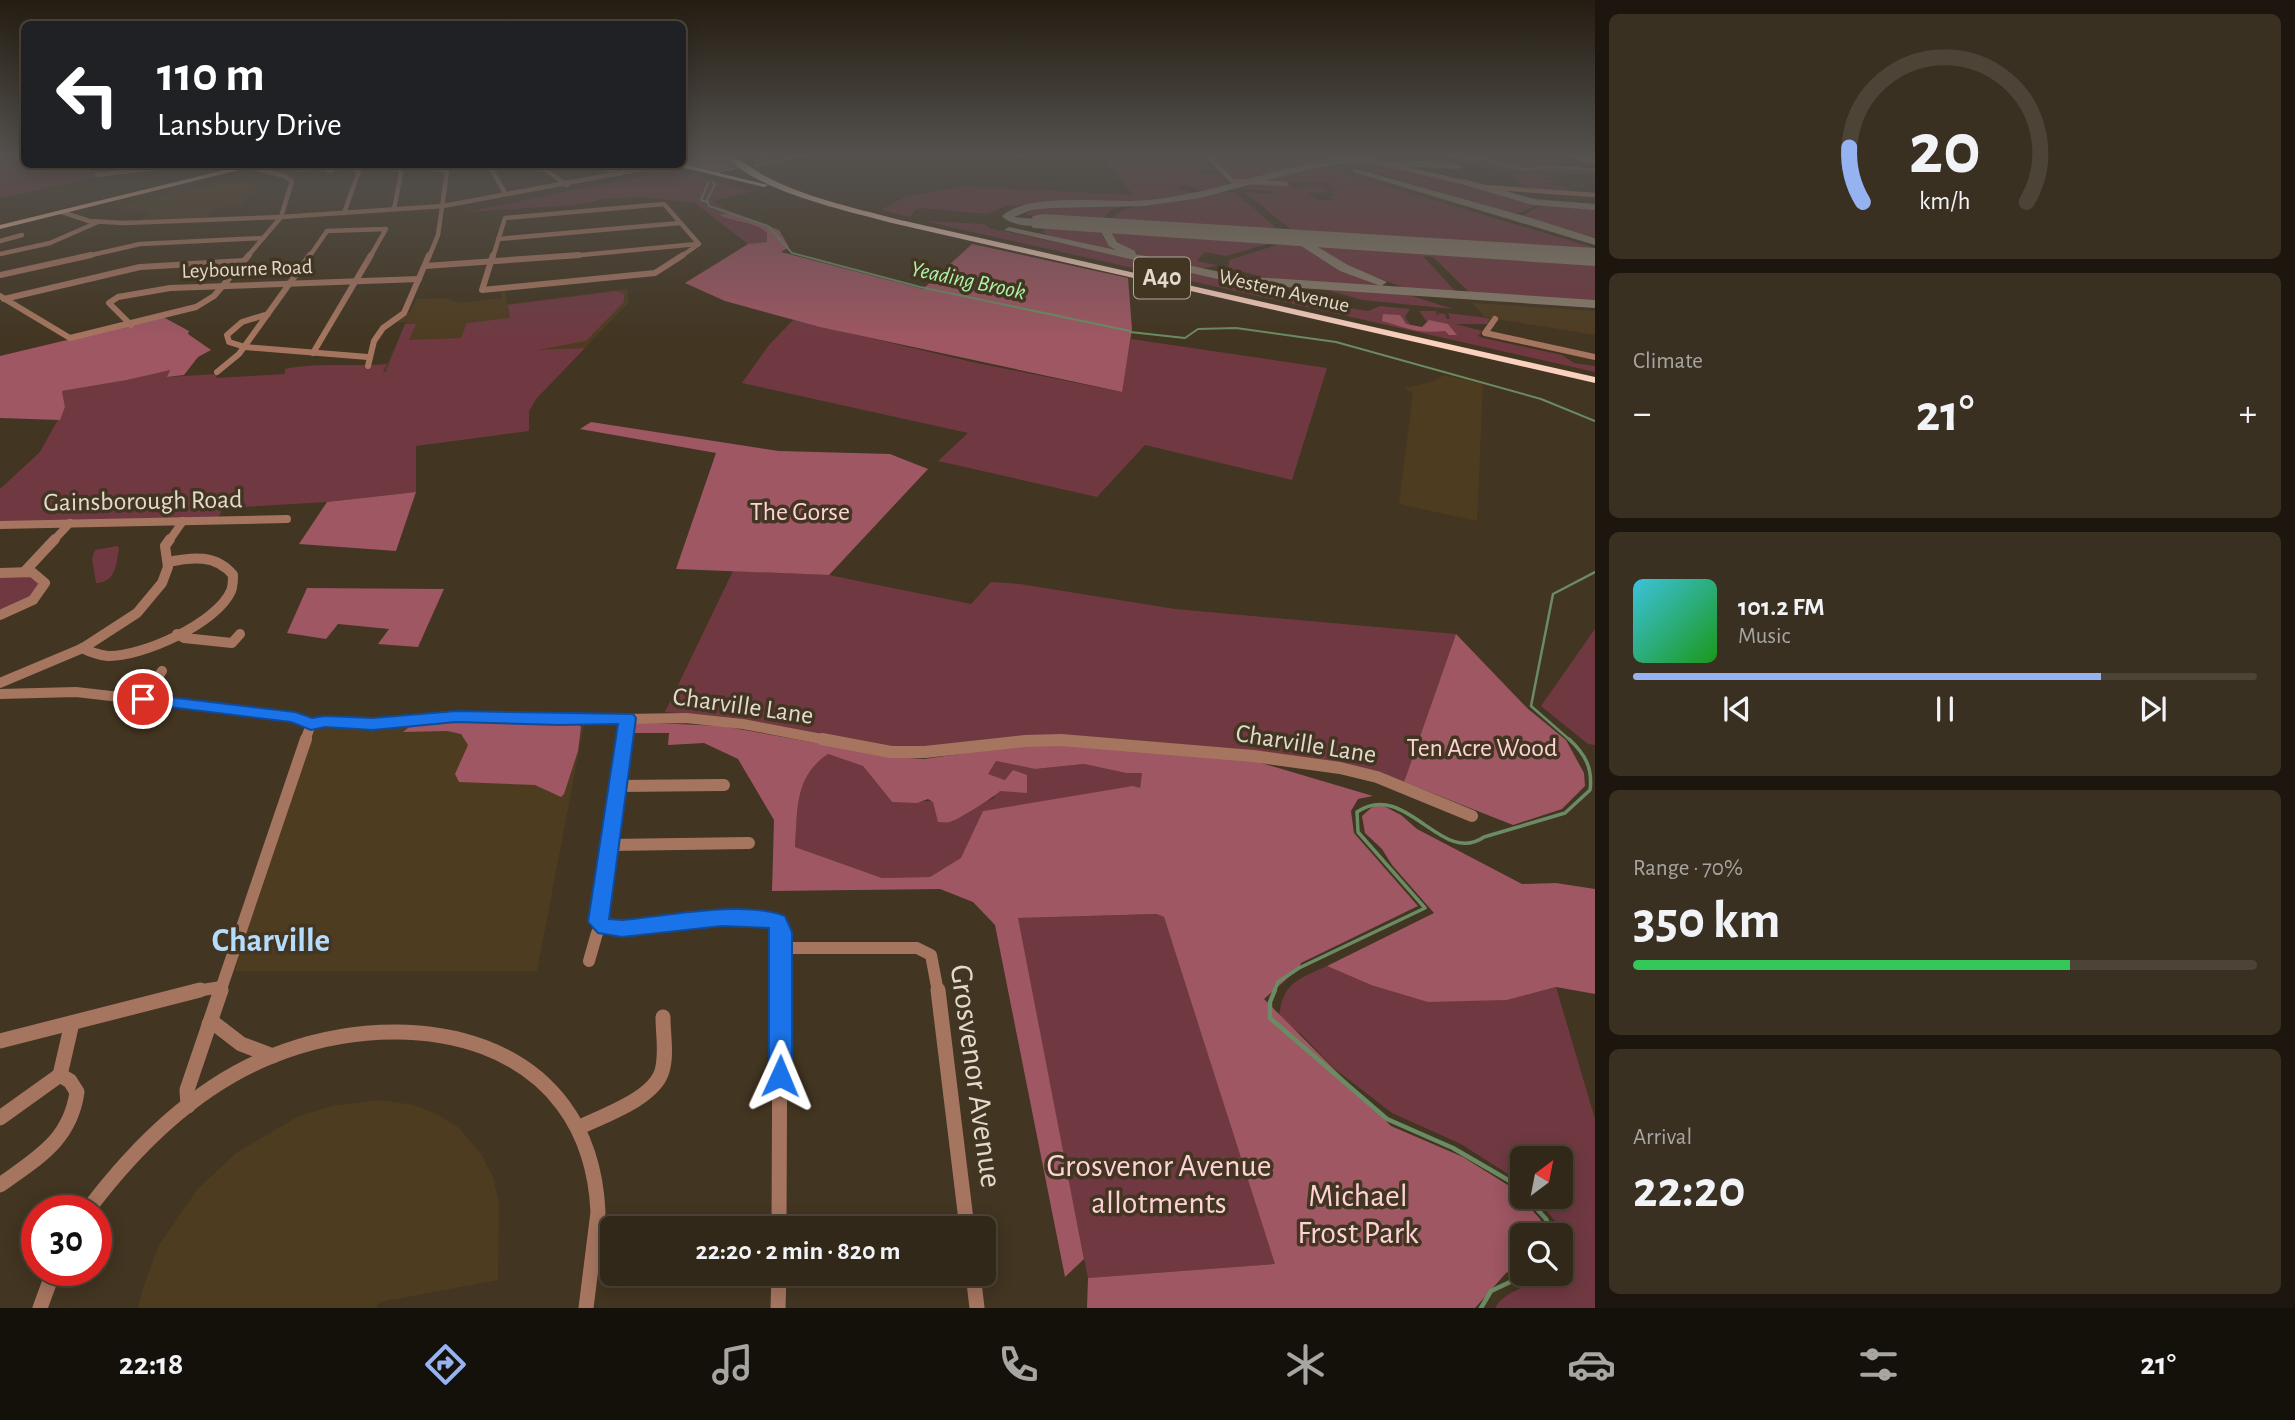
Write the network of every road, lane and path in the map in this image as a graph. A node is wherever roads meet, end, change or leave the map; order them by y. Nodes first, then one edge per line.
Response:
1 (41, 217) edge
2 (80, 217) edge
3 (280, 217) edge
4 (281, 217) edge
5 (441, 217) edge
6 (516, 217) edge
7 (675, 217) edge
8 (884, 217) edge
9 (899, 217) edge
10 (98, 222) junction
11 (680, 223) junction
12 (0, 227) edge
13 (22, 235) dead end
14 (263, 238) junction
15 (499, 239) junction
16 (0, 241) edge
17 (699, 244) junction
18 (0, 254) edge
19 (244, 261) junction
20 (490, 263) junction
21 (425, 266) junction
22 (0, 275) edge
23 (419, 279) junction
24 (355, 281) junction
25 (290, 284) junction
26 (223, 285) junction
27 (2, 298) edge
28 (268, 314) junction
29 (1495, 319) dead end
30 (131, 325) junction
31 (245, 347) junction
32 (313, 353) junction
33 (368, 357) junction
34 (1595, 357) edge
35 (368, 366) dead end
36 (217, 372) dead end
37 (1595, 377) edge
38 (287, 519) dead end
39 (183, 521) junction
40 (70, 523) junction
41 (0, 525) edge
42 (168, 562) junction
43 (24, 571) junction
44 (0, 573) edge
45 (0, 615) edge
46 (177, 634) junction
47 (240, 634) dead end
48 (82, 648) junction
49 (162, 671) dead end
50 (0, 683) edge
51 (0, 694) edge
52 (143, 699) junction
53 (627, 718) junction
54 (311, 724) junction
55 (724, 785) dead end
56 (617, 786) junction
57 (1472, 816) dead end
58 (749, 843) dead end
59 (610, 845) junction
60 (602, 926) junction
61 (781, 948) junction
62 (589, 961) dead end
63 (221, 987) junction
64 (663, 1017) dead end
65 (72, 1023) junction
66 (209, 1024) junction
67 (0, 1041) edge
68 (273, 1056) junction
69 (60, 1075) junction
70 (188, 1107) junction
71 (0, 1118) edge
72 (578, 1128) junction
73 (0, 1185) edge
74 (100, 1195) edge
75 (779, 1216) edge
76 (966, 1216) edge
77 (48, 1286) edge
78 (779, 1286) edge
79 (974, 1286) edge
80 (40, 1308) edge
81 (586, 1308) edge
82 (778, 1308) edge
83 (977, 1308) edge

1 - 12 main road
2 - 10 street
3 - 10 street
4 - 14 street
5 - 21 street
6 - 15 street
7 - 11 street
8 - 37 highway, Western Avenue / A40
9 - 37 highway, Western Avenue / A40
10 - 18 street
11 - 15 street
11 - 17 street
13 - 16 street
14 - 19 street
14 - 22 street
15 - 20 street
17 - 20 street
17 - 20 street
19 - 26 street
19 - 27 street
20 - 21 street
21 - 23 street
23 - 24 street, Leybourne Road
23 - 33 street
24 - 25 street, Leybourne Road
24 - 25 street
24 - 32 street
25 - 26 street, Leybourne Road
25 - 28 street
26 - 30 street
26 - 30 street, Leybourne Road
27 - 30 street
28 - 31 street
28 - 31 street
29 - 34 street
31 - 32 street
31 - 36 street
32 - 33 street
33 - 35 street
38 - 39 street, Gainsborough Road
39 - 40 street, Gainsborough Road
39 - 42 street
40 - 41 street, Gainsborough Road
40 - 43 street
42 - 46 street
42 - 48 street
43 - 44 street
43 - 45 street
46 - 47 street
46 - 48 street
48 - 50 street
49 - 52 street
51 - 52 street, Charville Lane
52 - 54 street, Charville Lane
53 - 54 street, Charville Lane
53 - 56 street
53 - 57 street, Charville Lane
54 - 63 street
55 - 56 street
56 - 59 street
58 - 59 street
59 - 60 street
60 - 61 street
60 - 62 street
61 - 75 street
61 - 76 street, Grosvenor Avenue
63 - 65 street
63 - 66 street
64 - 72 street
65 - 67 street
65 - 69 street
66 - 68 street
66 - 70 street
68 - 70 street
68 - 72 street
69 - 71 street
69 - 73 street
70 - 74 street
72 - 81 street
77 - 80 street
78 - 82 street
79 - 83 street

